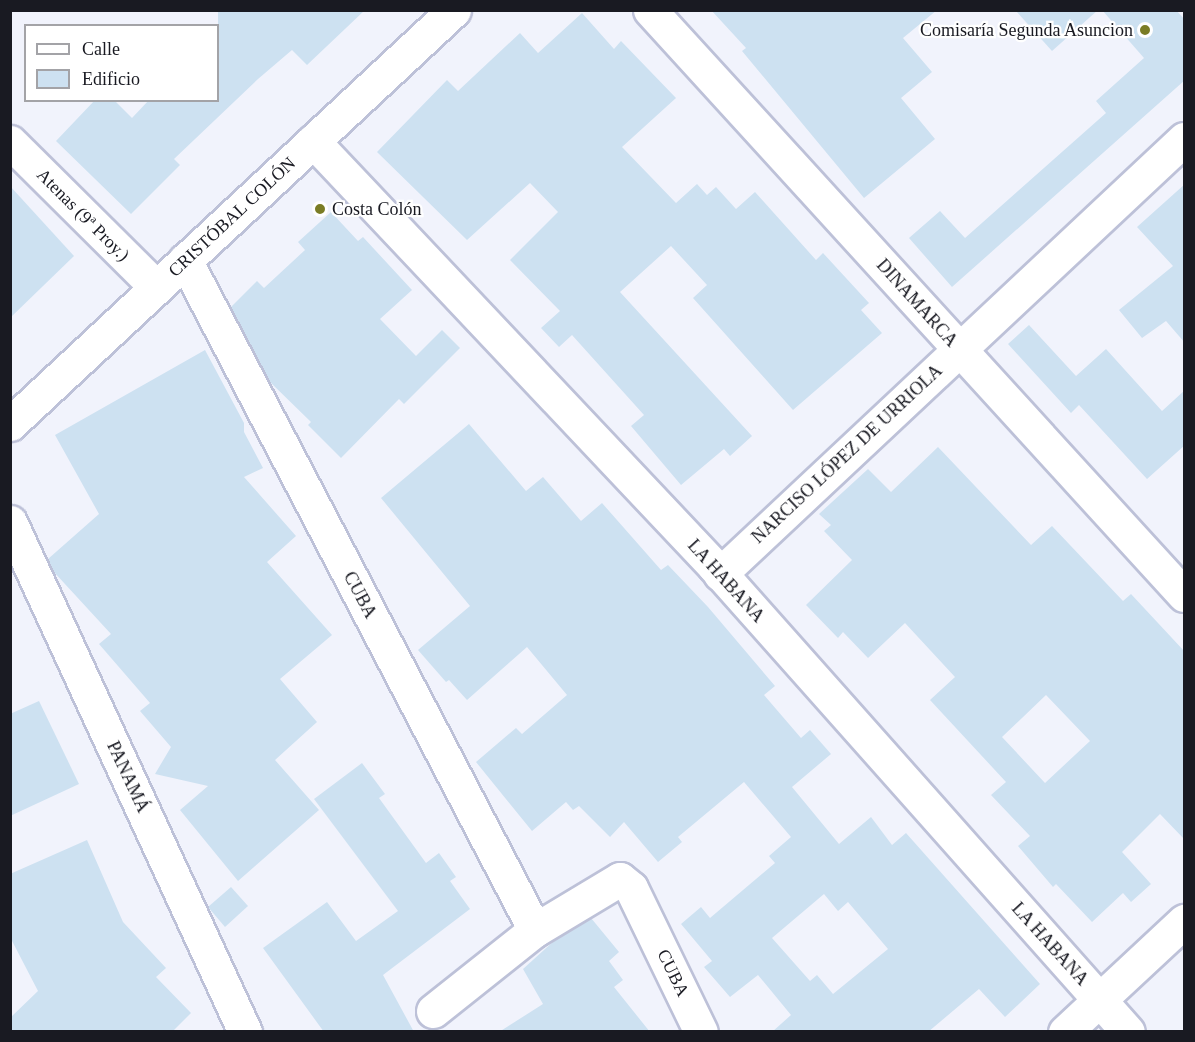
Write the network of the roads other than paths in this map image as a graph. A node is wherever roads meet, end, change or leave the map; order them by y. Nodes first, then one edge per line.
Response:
1 (454, 10) edge
2 (650, 10) edge
3 (1185, 139) edge
4 (313, 141) junction
5 (10, 142) edge
6 (185, 260) junction
7 (156, 288) junction
8 (960, 349) junction
9 (10, 424) edge
10 (10, 522) edge
11 (720, 574) junction
12 (1185, 595) edge
13 (1185, 921) edge
14 (535, 930) junction
15 (1100, 1000) junction
16 (433, 1011) dead end
17 (245, 1032) edge
18 (701, 1032) edge
19 (1065, 1032) edge
20 (1128, 1032) edge

1 - 4 street, CRISTÓBAL COLÓN
2 - 8 street, DINAMARCA
3 - 8 street, NARCISO LÓPEZ DE URRIOLA
4 - 6 street, CRISTÓBAL COLÓN
4 - 11 street, LA HABANA
5 - 7 street, Atenas (9ª Proy.)
6 - 7 street, CRISTÓBAL COLÓN
6 - 14 street, CUBA
7 - 9 street, CRISTÓBAL COLÓN
8 - 11 street, NARCISO LÓPEZ DE URRIOLA
8 - 12 street, DINAMARCA
10 - 17 street, PANAMÁ
11 - 15 street, LA HABANA
13 - 15 street
14 - 16 street, CUBA
14 - 18 street, CUBA
15 - 19 street
15 - 20 street, LA HABANA

